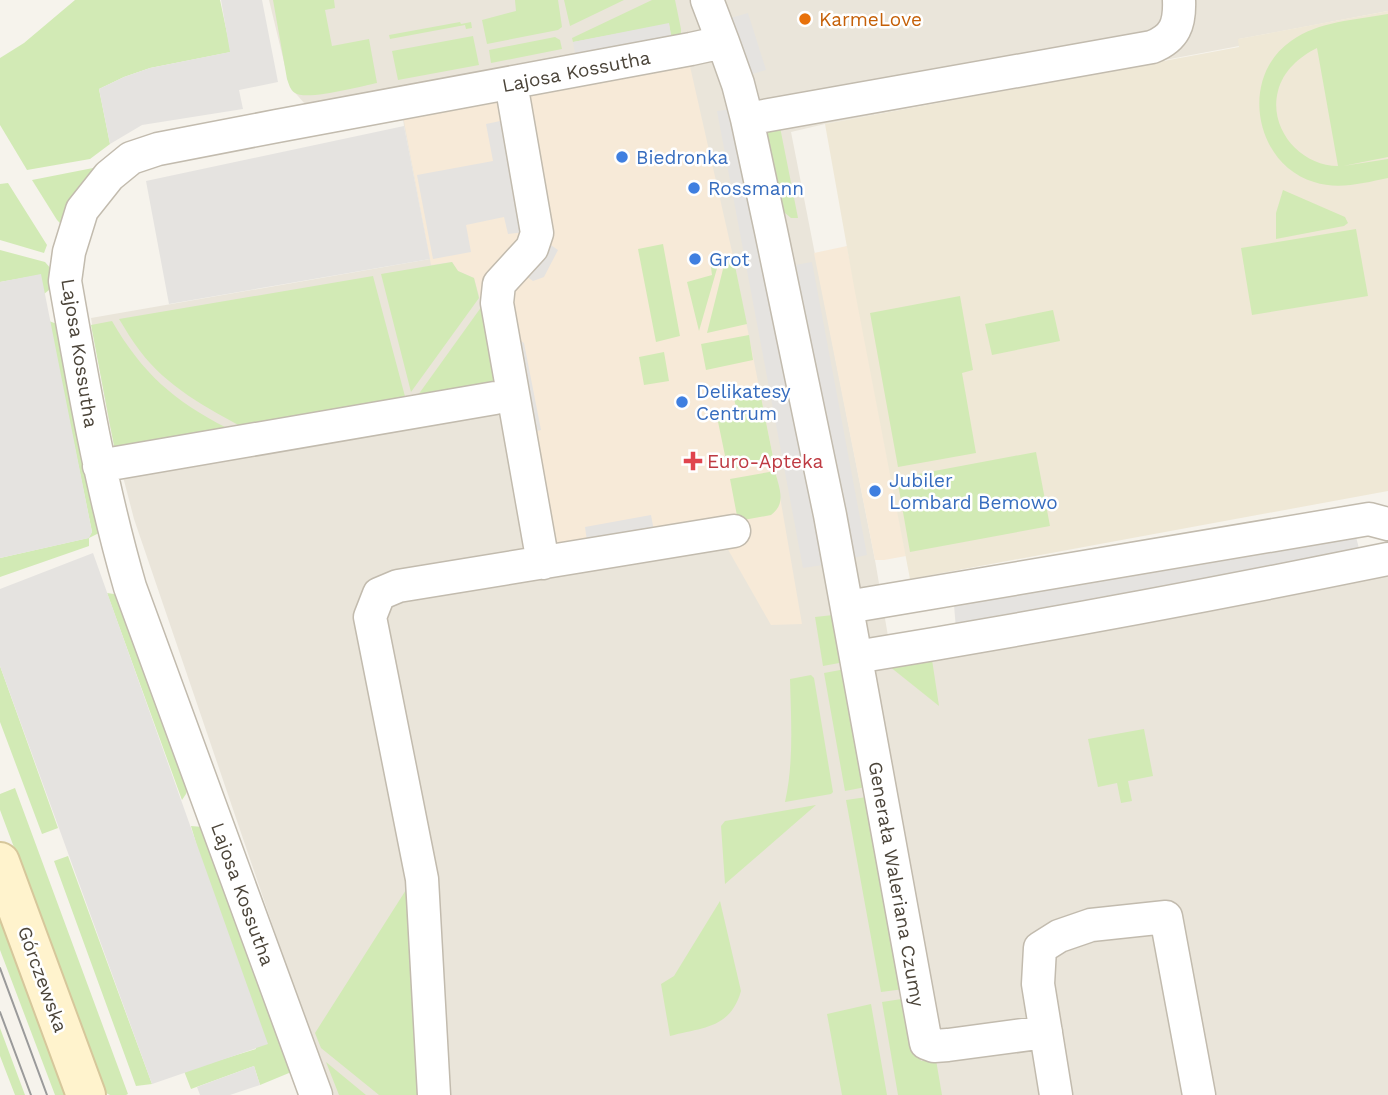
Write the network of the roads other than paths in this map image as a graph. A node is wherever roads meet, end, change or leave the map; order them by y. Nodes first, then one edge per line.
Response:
1 (707, 0) edge
2 (1179, 0) edge
3 (723, 42) junction
4 (511, 83) junction
5 (747, 119) junction
6 (495, 398) dead end
7 (99, 466) junction
8 (1388, 524) edge
9 (734, 531) dead end
10 (1388, 559) edge
11 (544, 563) junction
12 (847, 607) junction
13 (856, 656) junction
14 (0, 862) edge
15 (1046, 1032) junction
16 (86, 1095) edge
17 (316, 1095) edge
18 (434, 1095) edge
19 (1056, 1095) edge
20 (1199, 1095) edge

1 - 3 street, Generała Waleriana Czumy
2 - 5 street
3 - 4 street, Lajosa Kossutha
3 - 5 street, Generała Waleriana Czumy
4 - 7 street, Lajosa Kossutha
4 - 11 street
5 - 12 street, Generała Waleriana Czumy
6 - 7 street
7 - 17 street, Lajosa Kossutha
8 - 12 street
9 - 11 street
10 - 13 street
11 - 18 street
12 - 13 street, Generała Waleriana Czumy
13 - 15 street, Generała Waleriana Czumy
14 - 16 main road, Górczewska
15 - 19 street
15 - 20 street

